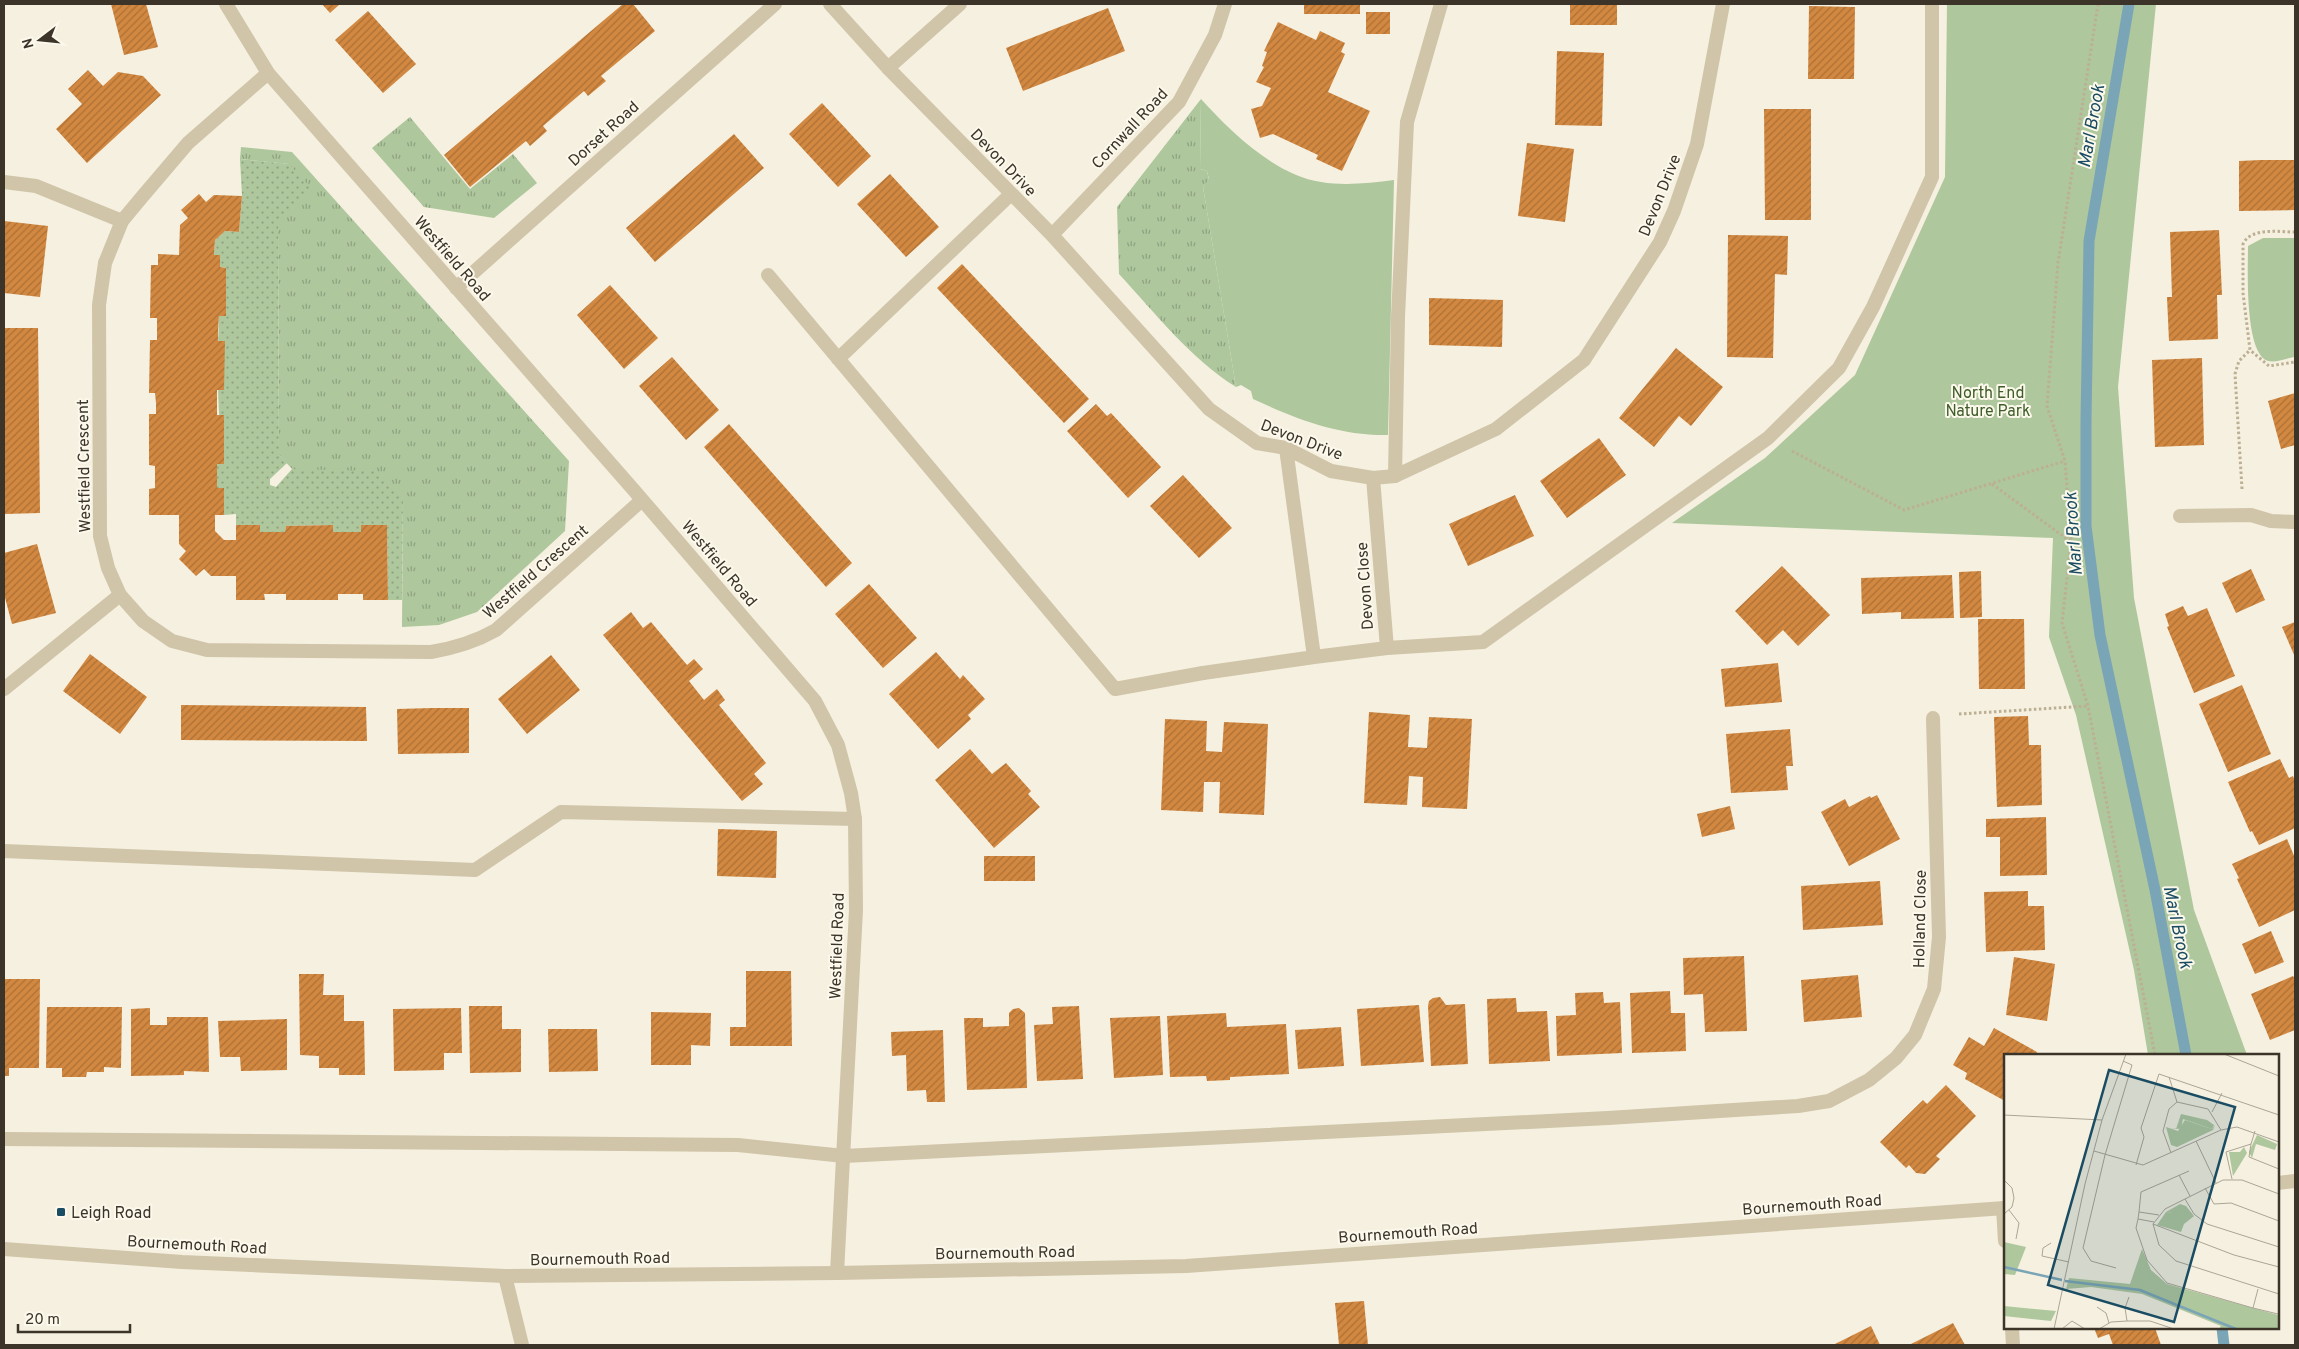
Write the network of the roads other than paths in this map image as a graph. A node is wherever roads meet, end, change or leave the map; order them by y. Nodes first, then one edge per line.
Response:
1 (226, 4) edge
2 (775, 4) edge
3 (830, 4) edge
4 (960, 4) edge
5 (1225, 4) edge
6 (1441, 4) edge
7 (1722, 4) edge
8 (1932, 4) edge
9 (888, 68) junction
10 (268, 73) junction
11 (4, 182) edge
12 (1011, 194) junction
13 (122, 221) junction
14 (1052, 235) junction
15 (768, 275) dead end
16 (456, 288) junction
17 (838, 359) junction
18 (1286, 448) junction
19 (1395, 476) junction
20 (1373, 478) junction
21 (642, 500) junction
22 (2180, 516) dead end
23 (2295, 522) edge
24 (120, 595) junction
25 (1386, 648) junction
26 (1314, 657) junction
27 (4, 689) edge
28 (1933, 718) road end
29 (855, 819) junction
30 (4, 851) edge
31 (4, 1139) edge
32 (844, 1156) junction
33 (2295, 1181) edge
34 (2279, 1183) edge
35 (2004, 1208) edge
36 (4, 1249) edge
37 (837, 1273) junction
38 (505, 1276) junction
39 (2012, 1329) edge
40 (522, 1345) edge
41 (2013, 1345) edge

1 - 10 street, Westfield Road
2 - 16 street, Dorset Road
3 - 9 street, Devon Drive
4 - 9 street
5 - 14 street, Cornwall Road
6 - 19 street
7 - 19 street, Devon Drive
8 - 25 street
9 - 12 street, Devon Drive
10 - 13 street, Westfield Crescent
10 - 16 street, Westfield Road
11 - 13 street
12 - 14 street, Devon Drive
12 - 17 street
13 - 24 street, Westfield Crescent
14 - 18 street, Devon Drive
15 - 17 street
16 - 21 street, Westfield Road
17 - 26 street, Devon Close
18 - 20 street, Devon Drive
18 - 26 street
19 - 20 street, Devon Drive
20 - 25 street, Devon Close
21 - 24 street, Westfield Crescent
21 - 29 street, Westfield Road
22 - 23 street
24 - 27 street
25 - 26 street, Devon Close
28 - 32 street, Holland Close
29 - 30 street
29 - 32 street, Westfield Road
31 - 32 street
32 - 37 street, Westfield Road
33 - 34 street
35 - 37 street, Bournemouth Road
36 - 38 street, Bournemouth Road
37 - 38 street, Bournemouth Road
38 - 40 street
39 - 41 street

